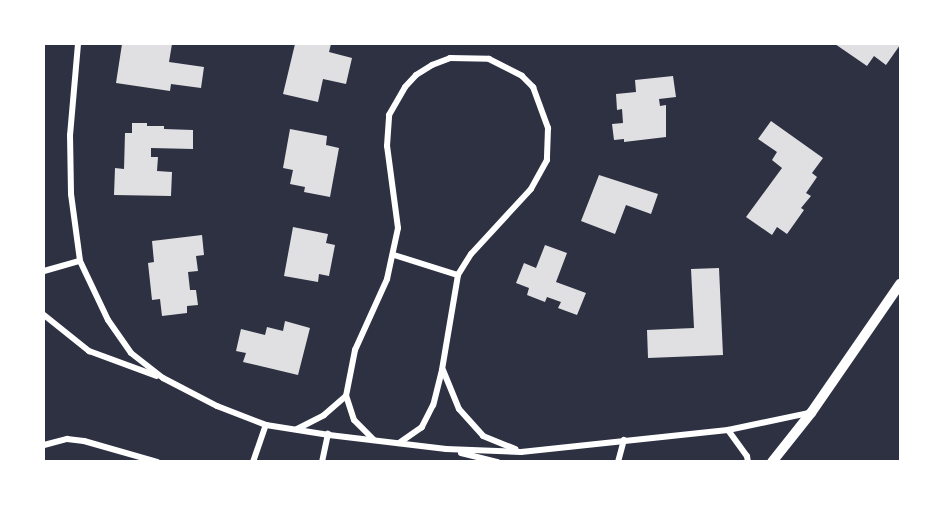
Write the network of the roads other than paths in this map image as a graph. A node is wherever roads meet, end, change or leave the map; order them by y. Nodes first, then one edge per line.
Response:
1 (78, 44) edge
2 (394, 255) junction
3 (80, 261) junction
4 (44, 271) edge
5 (458, 275) junction
6 (900, 284) edge
7 (44, 315) edge
8 (442, 370) junction
9 (163, 378) junction
10 (346, 396) junction
11 (811, 413) junction
12 (266, 425) junction
13 (297, 430) junction
14 (728, 430) junction
15 (328, 434) junction
16 (375, 440) junction
17 (624, 440) junction
18 (399, 443) junction
19 (44, 445) edge
20 (446, 449) junction
21 (521, 452) junction
22 (157, 462) edge
23 (253, 462) edge
24 (322, 462) edge
25 (498, 462) edge
26 (618, 462) edge
27 (748, 462) edge
28 (772, 462) edge

1 - 3 street
2 - 5 street
2 - 5 street
2 - 10 street
3 - 4 street
3 - 9 street
5 - 8 street
6 - 11 street
7 - 9 street
8 - 18 street
8 - 21 street
9 - 12 street
10 - 13 street
10 - 16 street
11 - 14 street
11 - 28 street
12 - 13 street
12 - 23 street
13 - 15 street
14 - 17 street
14 - 27 street
15 - 16 street
15 - 24 street
16 - 18 street
17 - 21 street
17 - 26 street
18 - 20 street
19 - 22 street
20 - 21 street
20 - 25 street

